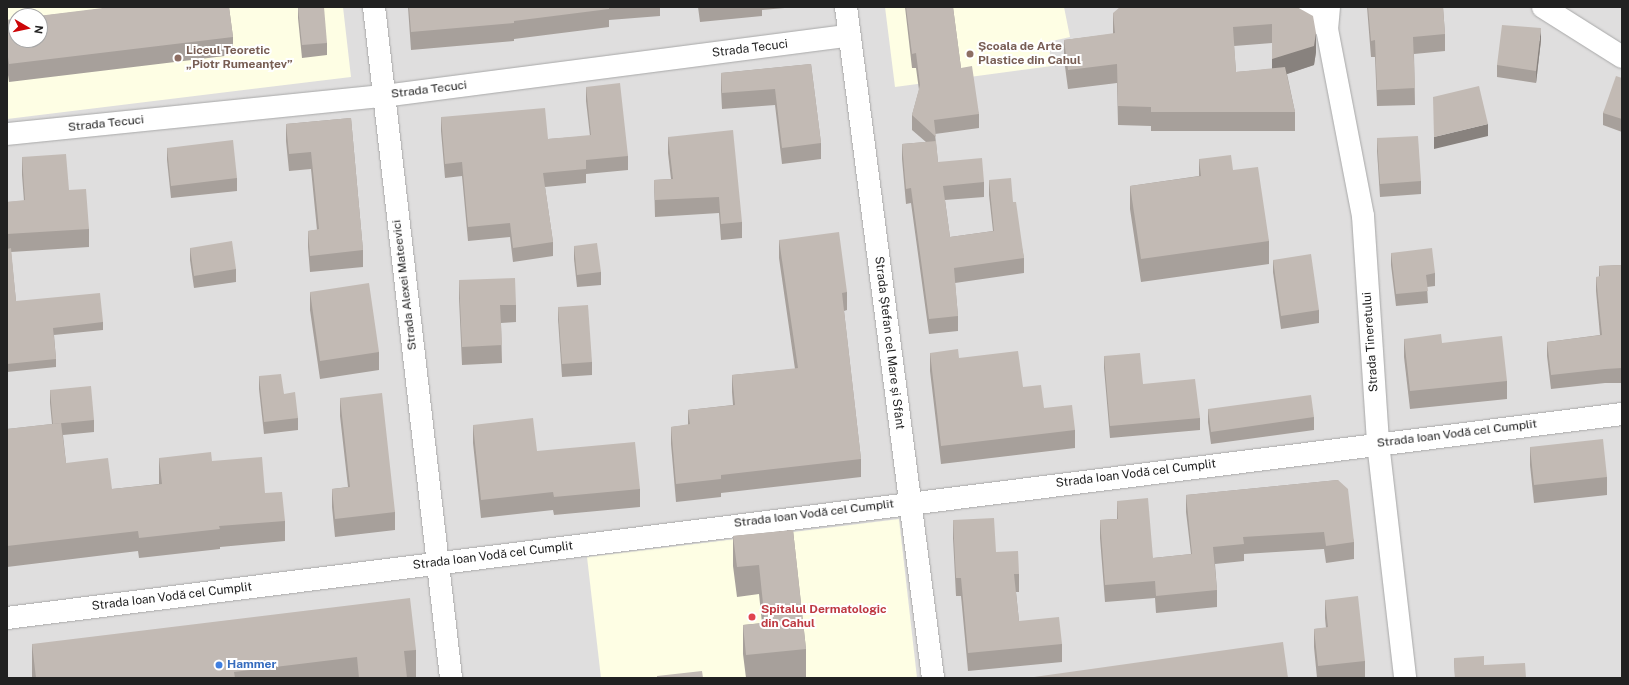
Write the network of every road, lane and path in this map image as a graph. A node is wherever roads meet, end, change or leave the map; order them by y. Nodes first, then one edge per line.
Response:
1 (374, 7) edge
2 (846, 7) edge
3 (1307, 7) edge
4 (1329, 7) edge
5 (1543, 7) edge
6 (1327, 29) junction
7 (849, 36) junction
8 (1622, 57) edge
9 (384, 96) junction
10 (7, 134) edge
11 (1622, 414) edge
12 (1378, 443) junction
13 (910, 502) junction
14 (438, 563) junction
15 (7, 618) edge
16 (451, 678) edge
17 (933, 678) edge
18 (1405, 678) edge

1 - 9 street, Strada Alexei Mateevici
2 - 7 street, Strada Ștefan cel Mare și Sfânt
3 - 6 street
4 - 6 street, Strada Tineretului
5 - 8 street
6 - 12 street, Strada Tineretului
7 - 9 street, Strada Tecuci
7 - 13 street, Strada Ștefan cel Mare și Sfânt
9 - 10 street, Strada Tecuci
9 - 14 street, Strada Alexei Mateevici
11 - 12 street, Strada Ioan Vodă cel Cumplit
12 - 13 street, Strada Ioan Vodă cel Cumplit
12 - 18 street, Strada Tineretului
13 - 14 street, Strada Ioan Vodă cel Cumplit
13 - 17 street, Strada Ștefan cel Mare și Sfânt
14 - 15 street, Strada Ioan Vodă cel Cumplit
14 - 16 street, Strada Alexei Mateevici

